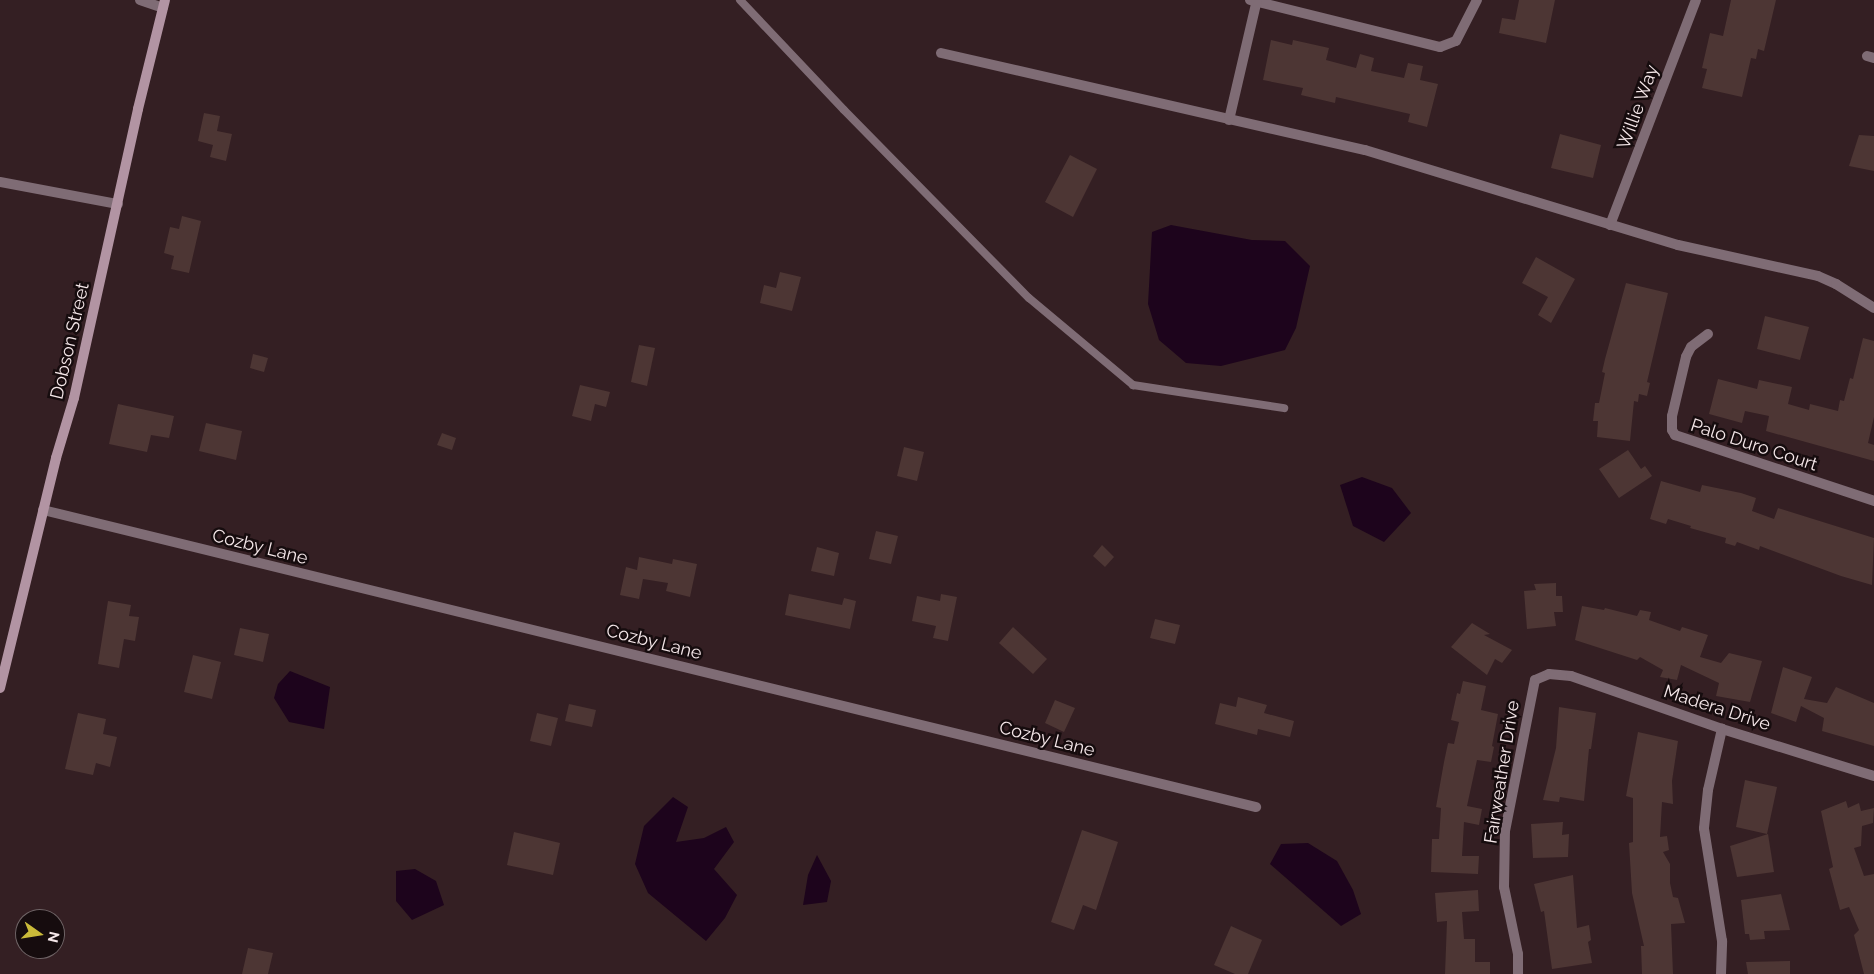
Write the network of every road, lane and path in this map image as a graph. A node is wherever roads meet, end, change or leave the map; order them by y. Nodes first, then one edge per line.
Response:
1 (140, 0) edge
2 (740, 0) edge
3 (1255, 0) edge
4 (1477, 0) edge
5 (1696, 0) edge
6 (164, 4) edge
7 (942, 54) dead end
8 (1228, 120) junction
9 (0, 182) edge
10 (118, 204) junction
11 (1610, 225) junction
12 (1874, 308) edge
13 (1708, 334) dead end
14 (1284, 408) dead end
15 (1874, 502) edge
16 (43, 510) junction
17 (1550, 674) joint
18 (0, 688) edge
19 (1722, 728) junction
20 (1874, 776) edge
21 (1256, 807) dead end
22 (1518, 974) edge
23 (1721, 974) edge

1 - 6 street
2 - 14 lane
3 - 4 street
3 - 8 street
5 - 11 street, Willie Way
6 - 10 street, Dobson Street
7 - 8 street
8 - 11 street
9 - 10 street
10 - 16 street, Dobson Street
11 - 12 street
13 - 15 street, Palo Duro Court
16 - 18 street, Dobson Street
16 - 21 street, Cozby Lane
17 - 19 street, Madera Drive
17 - 22 street, Fairweather Drive
19 - 20 street, Madera Drive
19 - 23 street

